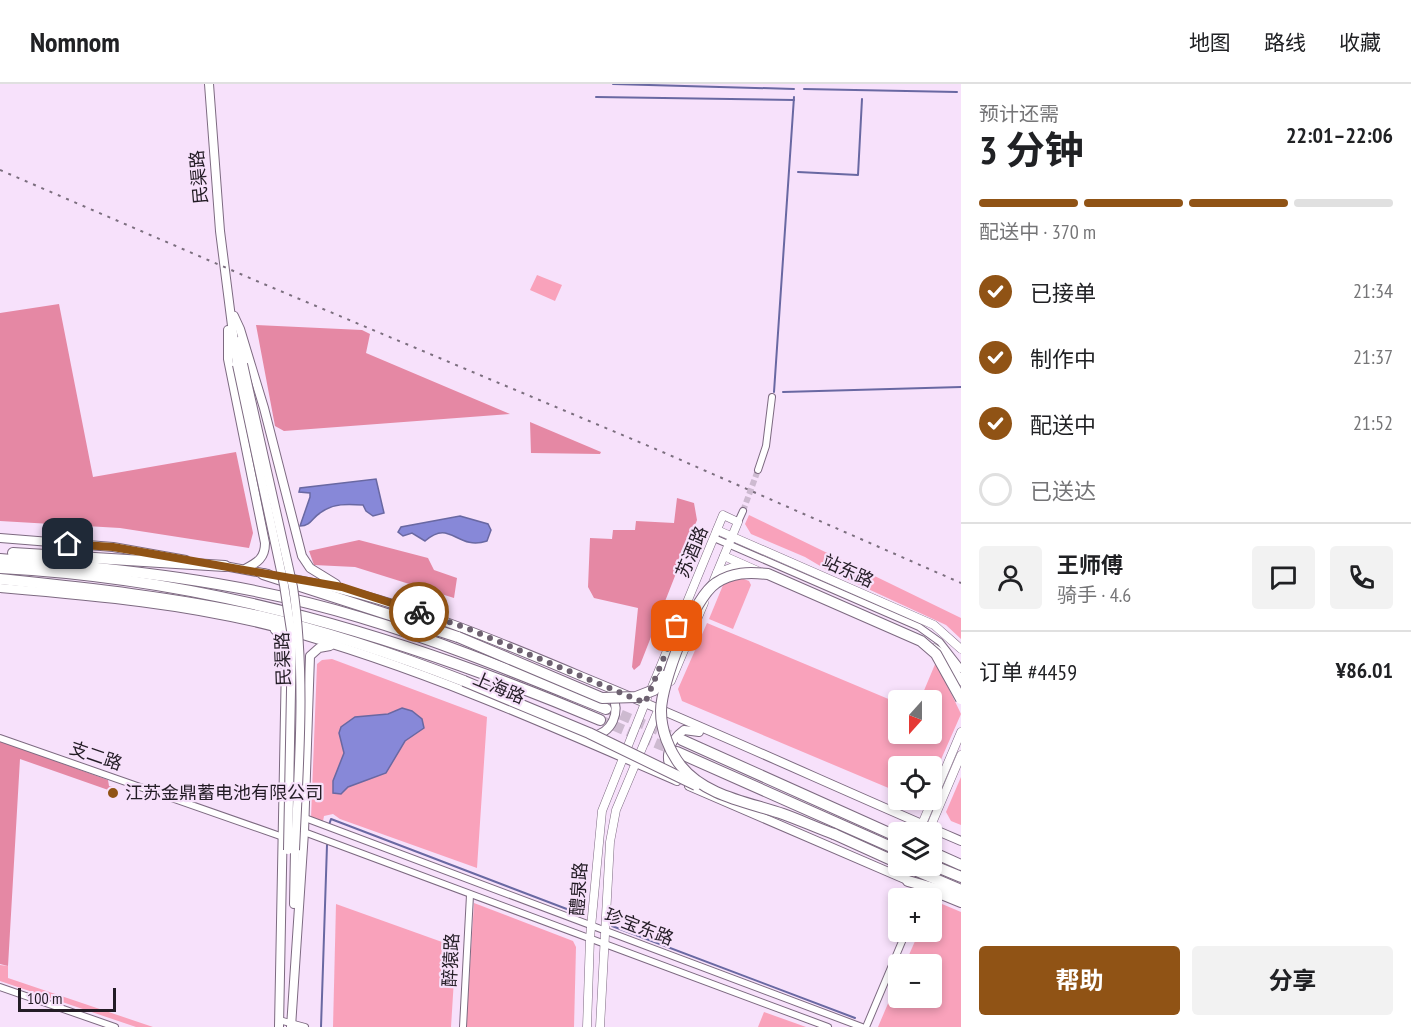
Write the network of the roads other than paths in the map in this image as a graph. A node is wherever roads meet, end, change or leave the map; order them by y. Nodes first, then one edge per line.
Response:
1 (209, 84) edge
2 (231, 315) junction
3 (772, 397) dead end
4 (759, 470) tunnel mouth
5 (743, 511) tunnel mouth
6 (738, 522) junction
7 (716, 534) junction
8 (0, 538) edge
9 (731, 540) junction
10 (0, 552) edge
11 (724, 556) junction
12 (0, 559) edge
13 (743, 564) junction
14 (225, 566) junction
15 (0, 568) edge
16 (245, 569) junction
17 (717, 573) junction
18 (263, 574) junction
19 (0, 579) edge
20 (342, 587) junction
21 (0, 588) edge
22 (261, 624) junction
23 (687, 630) junction
24 (334, 645) junction
25 (961, 649) edge
26 (561, 668) junction
27 (961, 669) edge
28 (961, 681) edge
29 (961, 699) edge
30 (645, 703) junction
31 (606, 709) tunnel mouth
32 (659, 709) junction
33 (600, 720) tunnel mouth
34 (542, 723) junction
35 (961, 732) edge
36 (0, 738) edge
37 (682, 740) tunnel mouth
38 (677, 752) tunnel mouth
39 (961, 754) edge
40 (623, 757) junction
41 (767, 757) junction
42 (637, 764) junction
43 (722, 795) junction
44 (743, 810) junction
45 (305, 818) junction
46 (917, 822) edge
47 (927, 822) edge
48 (928, 822) edge
49 (304, 831) junction
50 (888, 833) edge
51 (942, 833) edge
52 (283, 837) junction
53 (961, 841) edge
54 (888, 846) edge
55 (292, 850) junction
56 (888, 858) edge
57 (942, 859) edge
58 (942, 863) edge
59 (961, 863) edge
60 (928, 876) edge
61 (961, 877) edge
62 (908, 881) junction
63 (924, 888) edge
64 (961, 890) edge
65 (470, 895) junction
66 (942, 895) edge
67 (961, 897) edge
68 (961, 903) edge
69 (592, 925) junction
70 (603, 929) junction
71 (591, 938) junction
72 (902, 942) edge
73 (603, 943) junction
74 (0, 987) edge
75 (279, 1024) edge
76 (291, 1024) edge
77 (115, 1027) edge
78 (305, 1027) edge
79 (463, 1027) edge
80 (588, 1027) edge
81 (600, 1027) edge
82 (828, 1027) edge
83 (864, 1027) edge

1 - 2 main road, 民渠路
2 - 16 main road
2 - 20 main road
2 - 55 main road, 民渠路, bridge
3 - 4 street
5 - 6 street
6 - 7 street, 苏酒路
6 - 9 street, 苏酒路
7 - 9 street, 站东路
7 - 30 street, 苏酒路
8 - 14 main road
9 - 11 street, 苏酒路
9 - 25 street, 站东路
9 - 27 street
10 - 14 highway
11 - 13 street, 站东路
11 - 17 street, 苏酒路
12 - 31 highway, 上海路
13 - 17 street
13 - 28 street, 站东路
14 - 16 main road
15 - 33 highway, 上海路
16 - 18 main road
17 - 32 street, 苏酒路
18 - 20 main road
18 - 23 highway, bridge
19 - 43 highway, bridge
20 - 26 main road
21 - 22 main road, 上海路
22 - 24 main road, 上海路
22 - 52 main road
23 - 29 highway, bridge
23 - 43 highway, bridge
24 - 34 main road, 上海路
24 - 45 main road
26 - 30 main road
26 - 34 main road
30 - 32 main road
30 - 40 street, 苏酒路
32 - 41 main road
32 - 42 street, 苏酒路
34 - 40 main road, 上海路
35 - 47 street
36 - 52 street, 支二路
37 - 50 highway
38 - 54 highway
39 - 48 street
40 - 42 main road, 上海路
40 - 69 street, 醴泉路
41 - 44 main road
41 - 46 main road
42 - 44 main road, 上海路
42 - 70 street, 醴泉路
43 - 56 highway, bridge
44 - 62 main road, 上海路
45 - 49 main road
45 - 69 street, 珍宝东路
49 - 65 street, 珍宝东路
49 - 76 main road
51 - 53 main road
52 - 75 main road
55 - 75 main road, 民渠路
55 - 76 main road, 民渠路
57 - 59 highway
58 - 61 highway
60 - 64 highway
62 - 63 main road, 上海路
62 - 67 highway
65 - 71 street, 珍宝东路
65 - 79 street, 醉猿路
66 - 68 main road, 上海路
69 - 70 street, 珍宝东路
69 - 71 street, 醴泉路
70 - 73 street, 醴泉路
70 - 83 street, 珍宝东路
71 - 73 street, 珍宝东路
71 - 80 street, 醴泉路
72 - 83 street
73 - 81 street, 醴泉路
73 - 82 street, 珍宝东路
74 - 77 street
75 - 76 street
76 - 78 street

